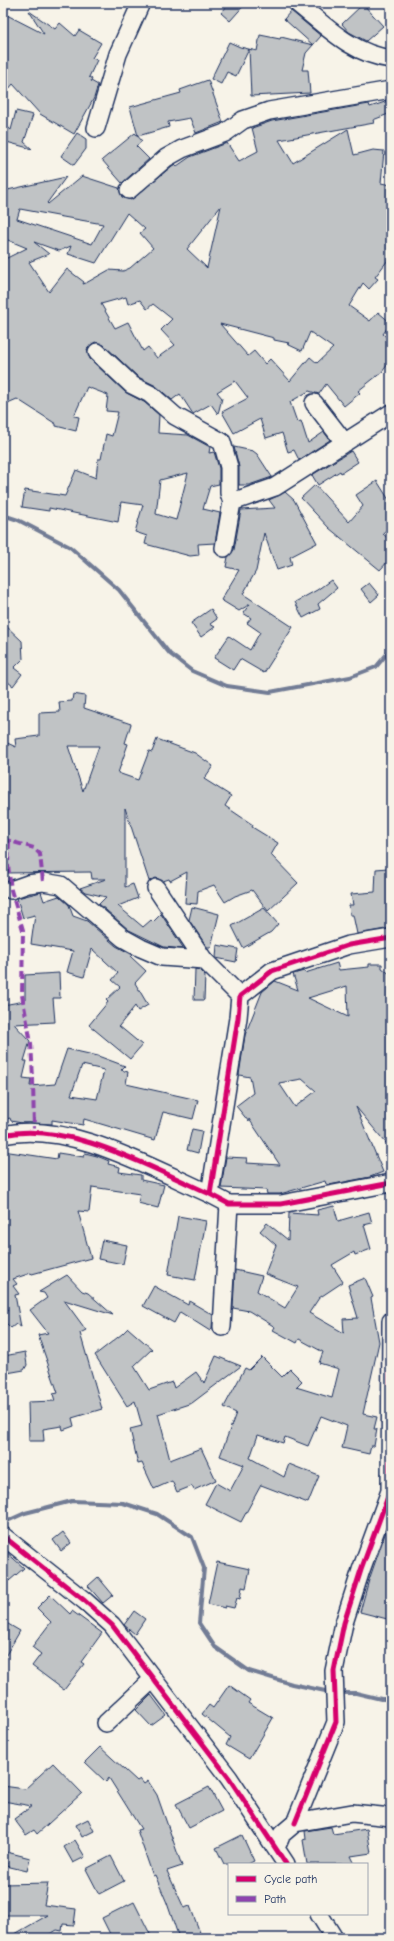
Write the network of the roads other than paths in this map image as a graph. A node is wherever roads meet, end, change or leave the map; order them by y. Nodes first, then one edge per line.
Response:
1 (141, 3) edge
2 (297, 3) edge
3 (391, 59) edge
4 (391, 90) edge
5 (96, 128) dead end
6 (129, 190) dead end
7 (97, 352) dead end
8 (314, 403) dead end
9 (391, 413) edge
10 (345, 443) junction
11 (232, 502) junction
12 (224, 548) dead end
13 (156, 888) dead end
14 (11, 890) dead end
15 (391, 938) edge
16 (204, 960) junction
17 (240, 996) junction
18 (3, 1136) edge
19 (391, 1183) edge
20 (210, 1194) junction
21 (229, 1204) junction
22 (391, 1321) edge
23 (222, 1327) dead end
24 (390, 1400) edge
25 (390, 1492) edge
26 (3, 1536) edge
27 (152, 1680) junction
28 (106, 1723) dead end
29 (391, 1817) edge
30 (294, 1822) junction
31 (276, 1848) junction
32 (285, 1863) edge
33 (320, 1915) edge
34 (334, 1938) edge

1 - 5 street
2 - 3 street
4 - 6 street
7 - 11 street
8 - 10 street
9 - 10 street
10 - 11 street
11 - 12 street
13 - 16 street
14 - 16 street
15 - 17 street
16 - 17 street
17 - 20 street
18 - 20 street
19 - 21 street
20 - 21 street
21 - 23 street
22 - 24 street
24 - 25 street
25 - 30 street
26 - 27 street
27 - 28 street
27 - 31 street
29 - 30 street
30 - 31 street
31 - 32 street
33 - 34 street

